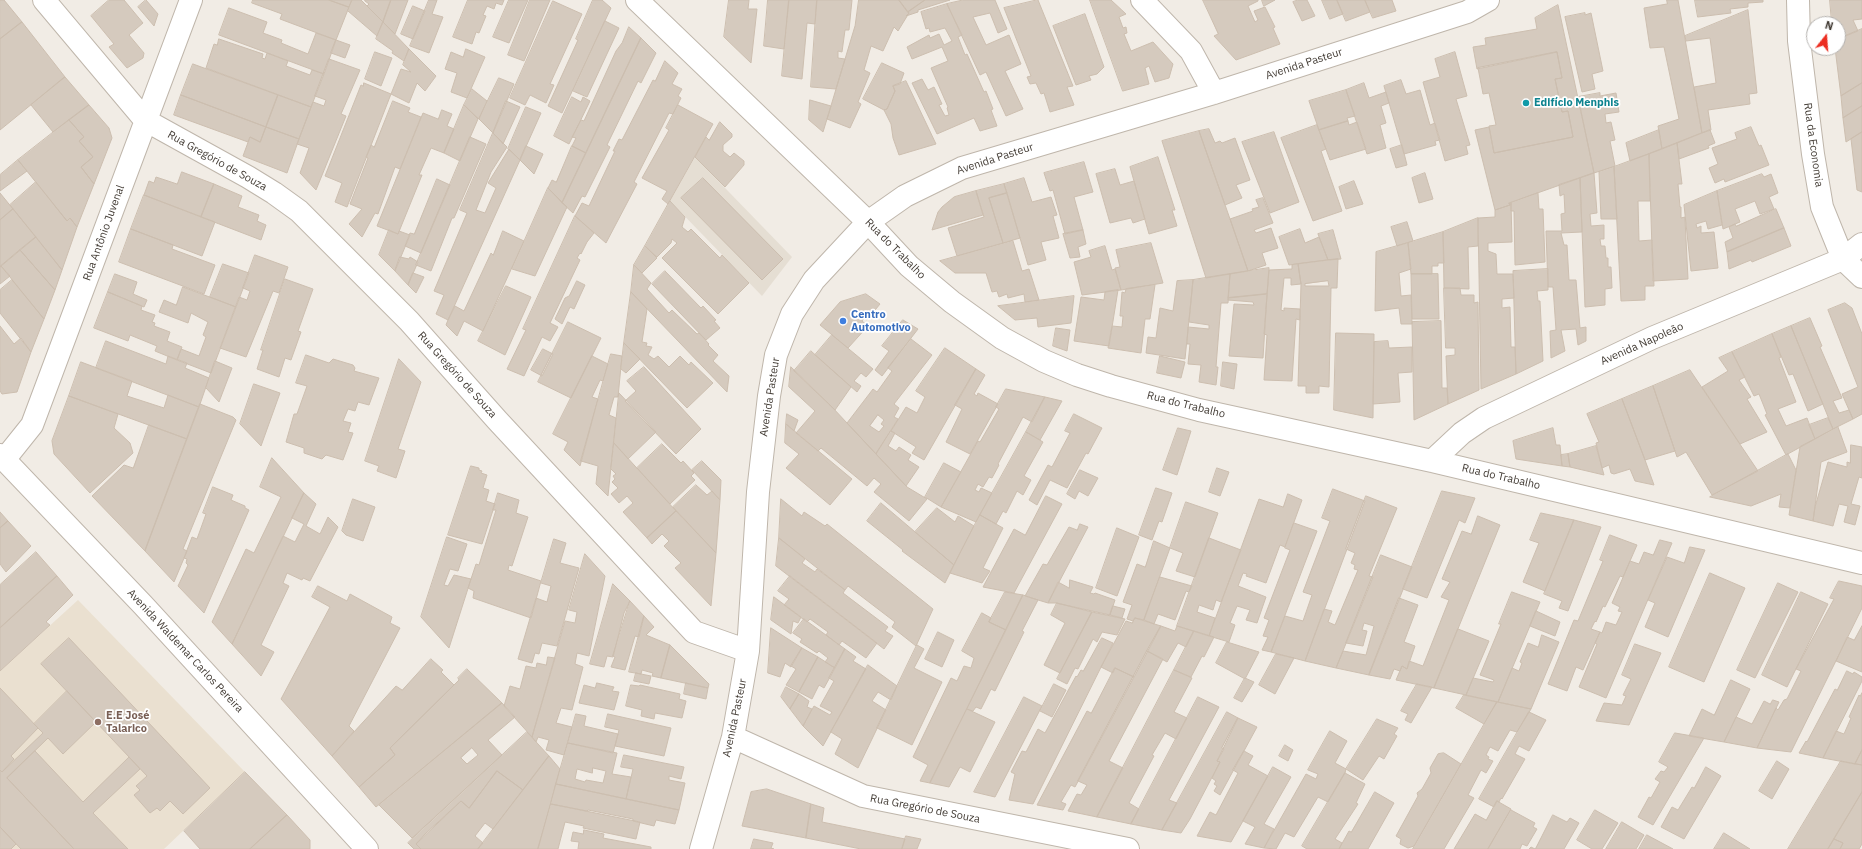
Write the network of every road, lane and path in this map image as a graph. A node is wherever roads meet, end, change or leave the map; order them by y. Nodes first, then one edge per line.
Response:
1 (44, 0) edge
2 (191, 0) edge
3 (637, 0) edge
4 (1142, 0) edge
5 (1488, 0) edge
6 (1798, 0) edge
7 (1464, 6) edge
8 (1214, 93) junction
9 (145, 120) junction
10 (868, 222) junction
11 (1862, 244) edge
12 (1843, 259) junction
13 (1862, 277) edge
14 (2, 458) edge
15 (1432, 461) junction
16 (1862, 563) edge
17 (748, 650) junction
18 (733, 737) junction
19 (364, 848) edge
20 (701, 849) edge
21 (1128, 849) edge

1 - 9 street
2 - 9 street, Rua Antônio Juvenal
3 - 10 street, Rua do Trabalho
4 - 8 street
5 - 7 street, Avenida Pasteur
6 - 12 street, Rua da Economia
7 - 8 street, Avenida Pasteur
8 - 10 street, Avenida Pasteur
9 - 14 street, Rua Antônio Juvenal
9 - 17 street, Rua Gregório de Souza
10 - 15 street, Rua do Trabalho
10 - 17 street, Avenida Pasteur
11 - 12 street, Avenida Napoleão
12 - 13 street, Rua da Economia
12 - 15 street, Avenida Napoleão
14 - 19 street, Avenida Waldemar Carlos Pereira
15 - 16 street, Rua do Trabalho
17 - 18 street, Avenida Pasteur
18 - 20 street, Avenida Pasteur
18 - 21 street, Rua Gregório de Souza

